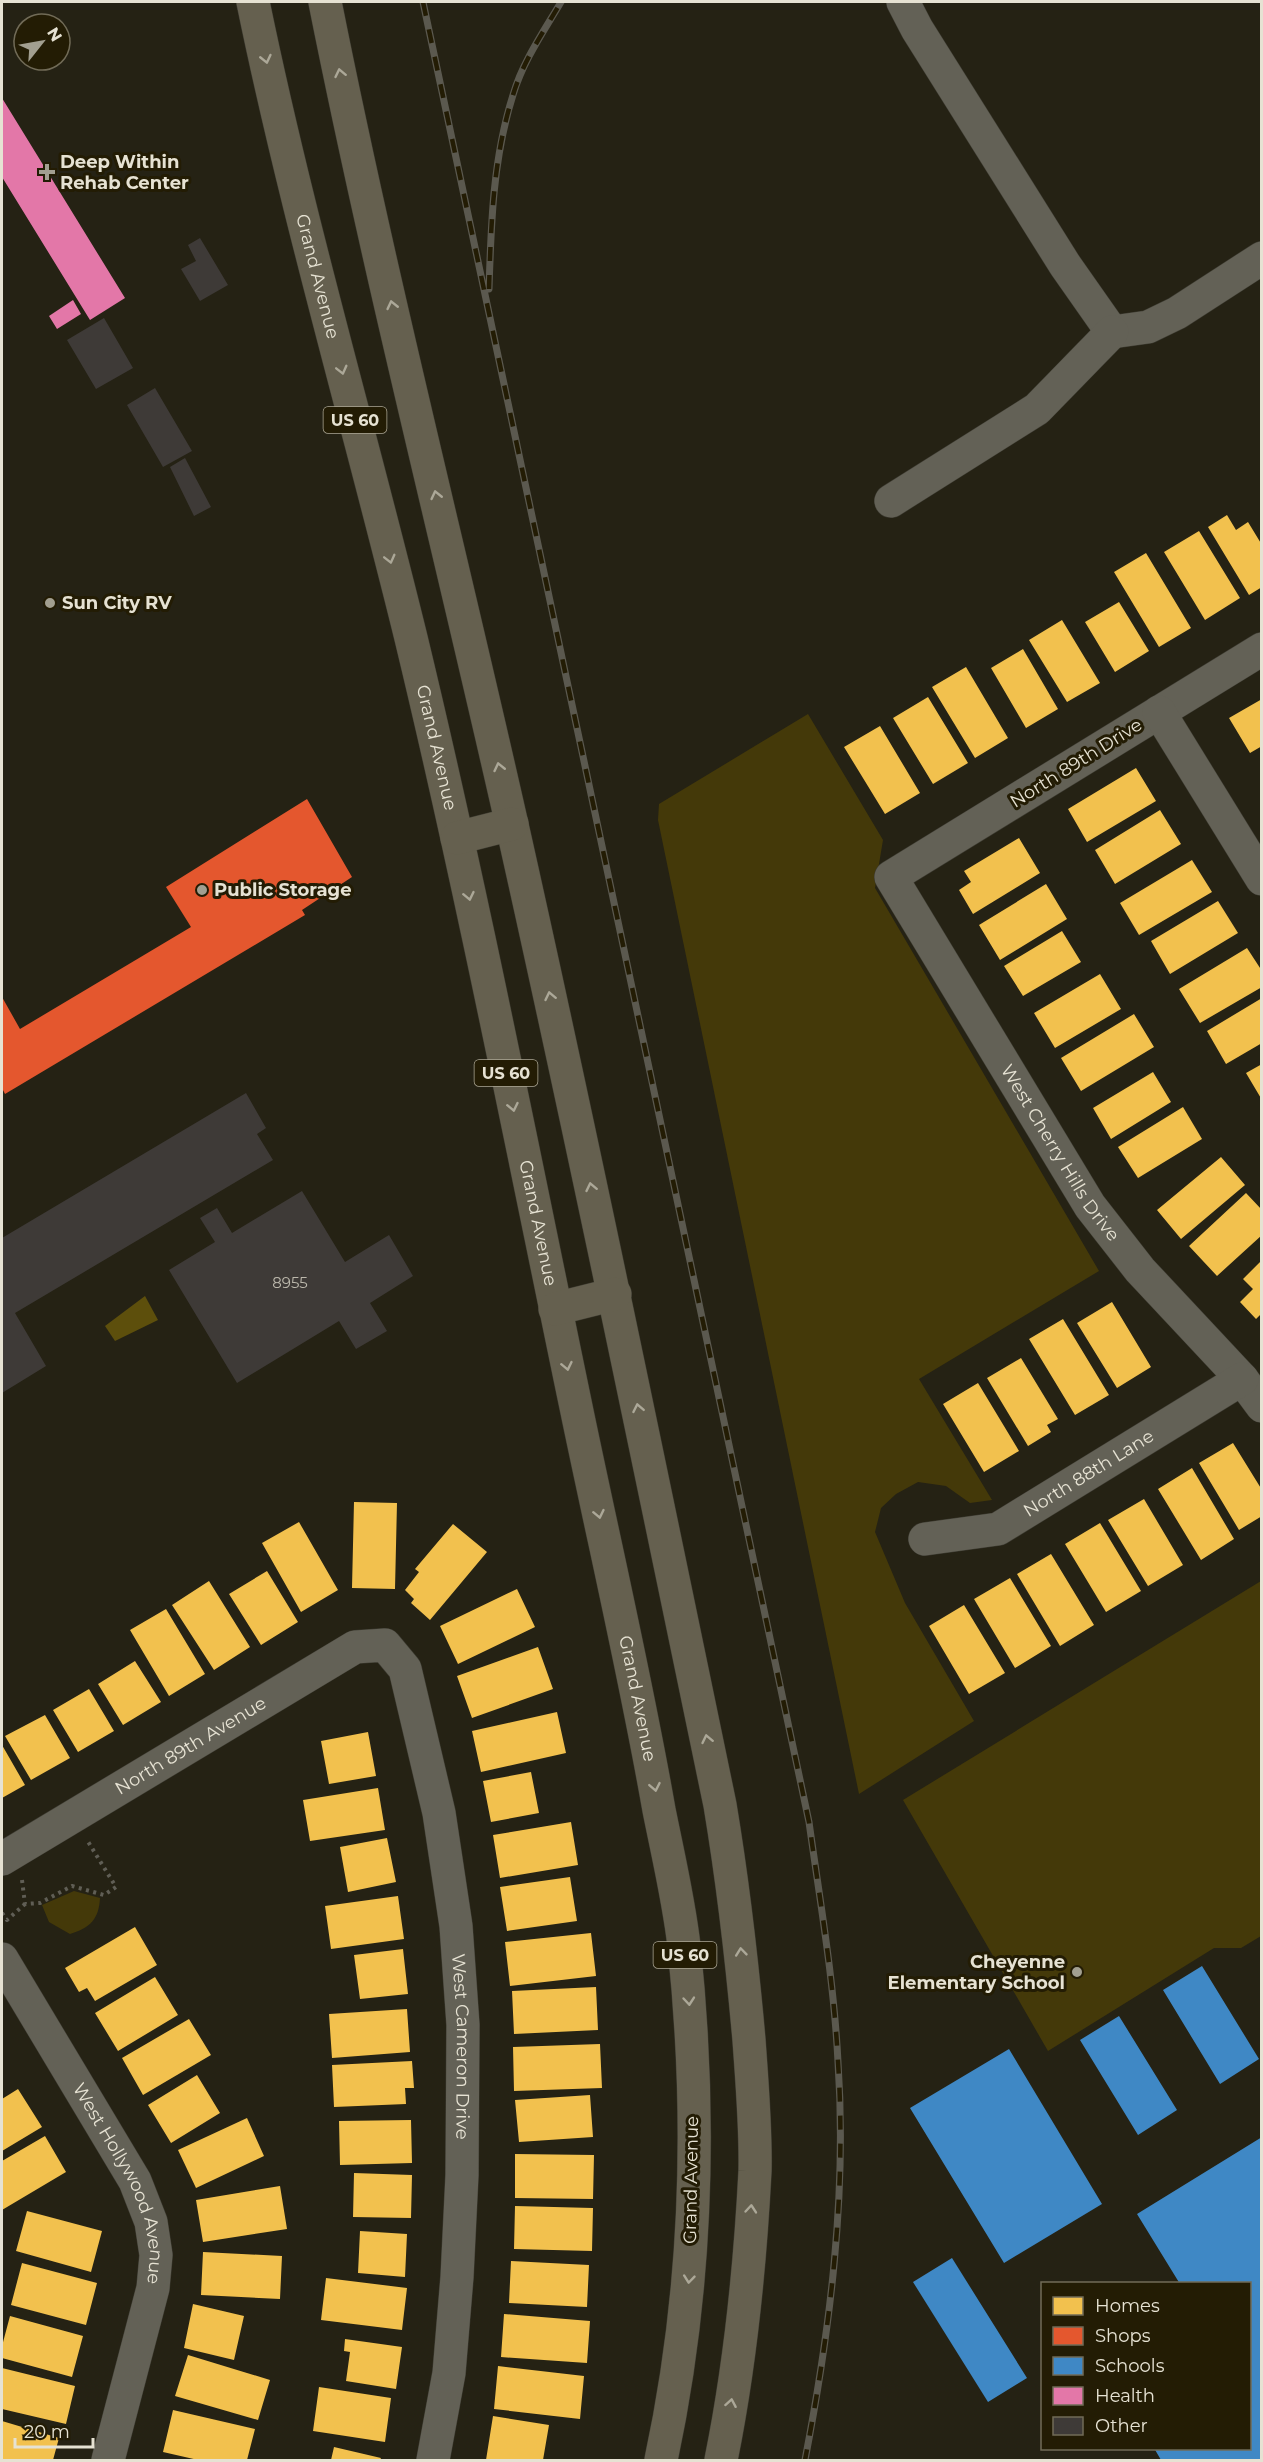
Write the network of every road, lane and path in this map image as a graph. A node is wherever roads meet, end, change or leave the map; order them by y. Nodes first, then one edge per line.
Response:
1 (253, 2) edge
2 (325, 2) edge
3 (903, 2) edge
4 (1262, 258) edge
5 (1112, 332) junction
6 (891, 501) dead end
7 (1262, 649) edge
8 (1159, 712) junction
9 (512, 824) junction
10 (457, 838) junction
11 (891, 877) joint
12 (1262, 879) edge
13 (615, 1294) junction
14 (555, 1309) junction
15 (1242, 1378) junction
16 (1262, 1406) edge
17 (925, 1539) dead end
18 (385, 1645) joint
19 (79, 1833) junction
20 (11, 1868) edge
21 (25, 1904) junction
22 (2, 1913) edge
23 (2, 1959) edge
24 (108, 2460) edge
25 (433, 2460) edge
26 (661, 2460) edge
27 (721, 2460) edge

1 -> 10 highway, Grand Avenue / US 60
9 -> 2 highway, US 60
3 - 5 street
4 - 5 street
5 - 6 street
7 - 8 street, North 89th Drive
8 - 11 street, North 89th Drive
8 - 12 street
9 - 10 highway
13 -> 9 highway, US 60
10 -> 14 highway, Grand Avenue / US 60
11 - 15 street, West Cherry Hills Drive
13 - 14 highway
27 -> 13 highway, US 60
14 -> 26 highway, Grand Avenue / US 60
15 - 16 street, West Cherry Hills Drive
15 - 17 street, North 88th Lane
18 - 19 street, North 89th Avenue
18 - 25 street, West Cameron Drive
19 - 20 street, North 89th Avenue
19 - 21 path
20 - 21 path
21 - 22 path
23 - 24 street, West Hollywood Avenue

